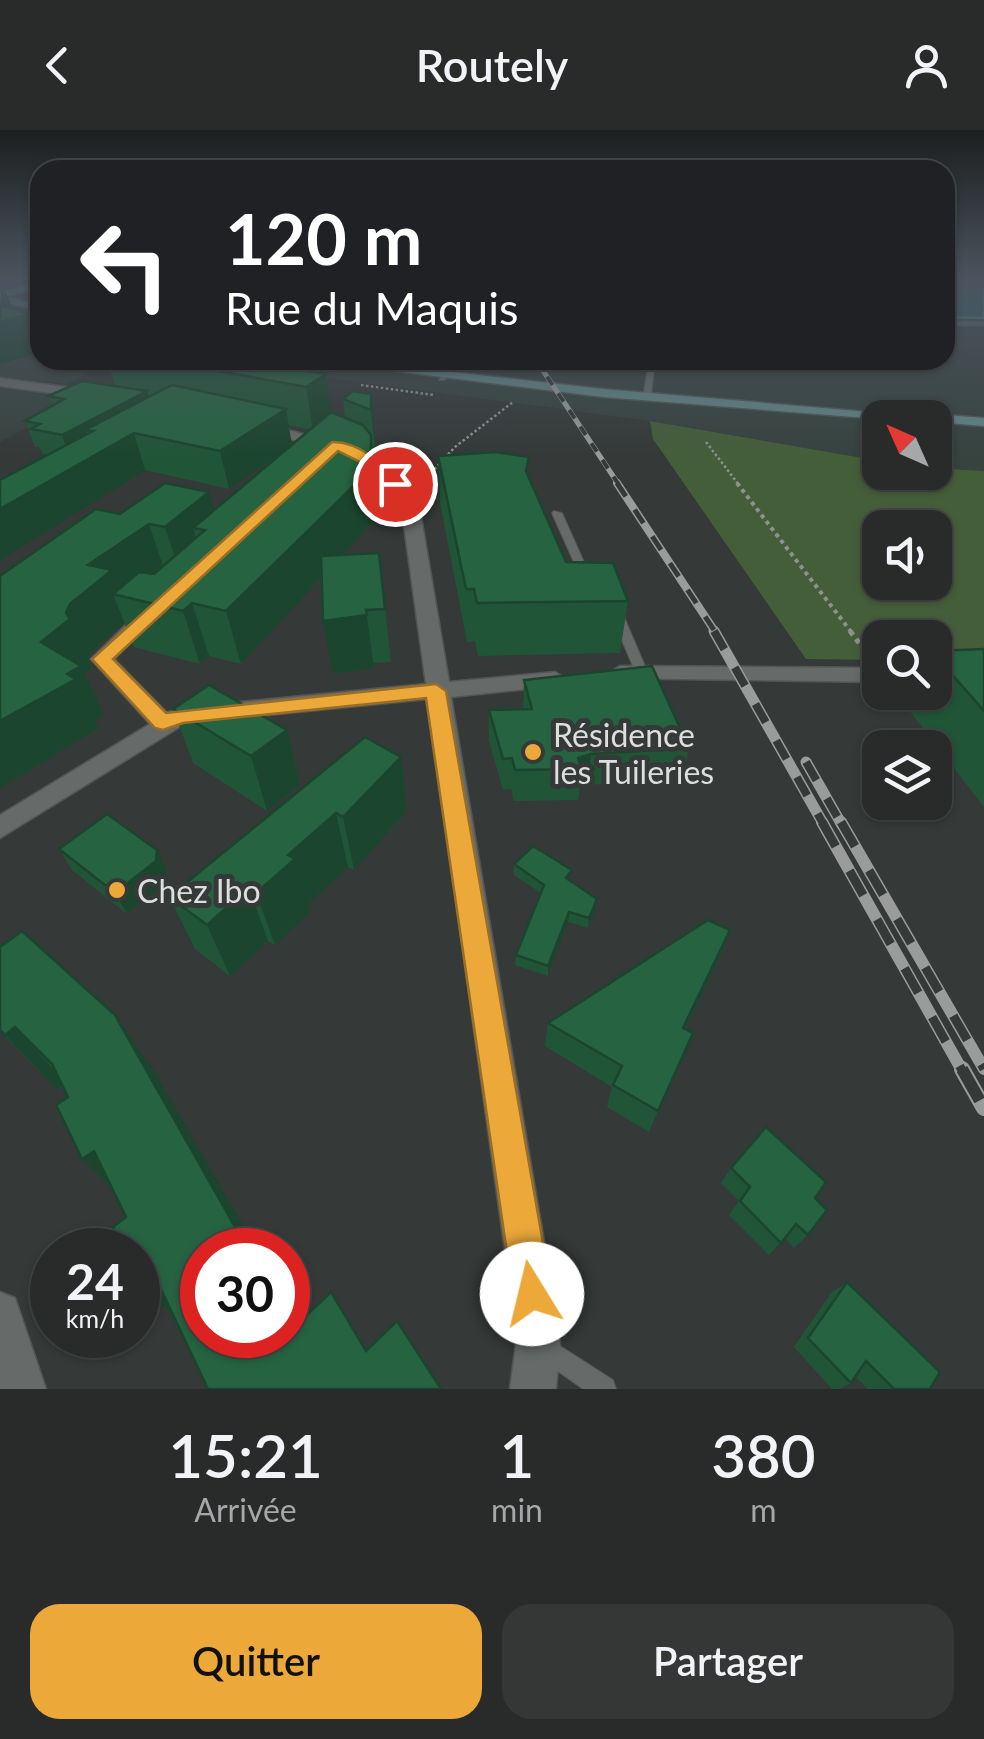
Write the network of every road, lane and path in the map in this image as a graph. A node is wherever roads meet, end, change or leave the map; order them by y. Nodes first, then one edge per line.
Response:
1 (385, 370) edge
2 (446, 370) edge
3 (651, 370) edge
4 (442, 378) junction
5 (0, 382) edge
6 (647, 396) junction
7 (109, 398) edge
8 (514, 402) dead end
9 (862, 413) edge
10 (952, 419) edge
11 (237, 422) edge
12 (984, 422) edge
13 (706, 442) dead end
14 (337, 445) junction
15 (313, 466) edge
16 (408, 506) junction
17 (556, 513) dead end
18 (592, 591) edge
19 (170, 594) edge
20 (605, 601) edge
21 (862, 649) edge
22 (862, 669) edge
23 (641, 671) junction
24 (436, 691) junction
25 (163, 723) junction
26 (0, 828) edge
27 (0, 1313) edge
28 (538, 1344) junction
29 (23, 1389) edge
30 (533, 1389) edge
31 (604, 1389) edge

1 - 4 main road
2 - 4 lane
3 - 6 lane
4 - 6 main road
5 - 7 street
6 - 9 main road
8 - 16 path
10 - 12 main road
11 - 14 street
13 - 21 path
14 - 15 street
14 - 16 street
16 - 24 street
17 - 18 lane
19 - 25 street
20 - 23 lane
22 - 23 street
23 - 24 street
24 - 25 street
24 - 28 street
25 - 26 street
27 - 29 street
28 - 30 street
28 - 31 lane

